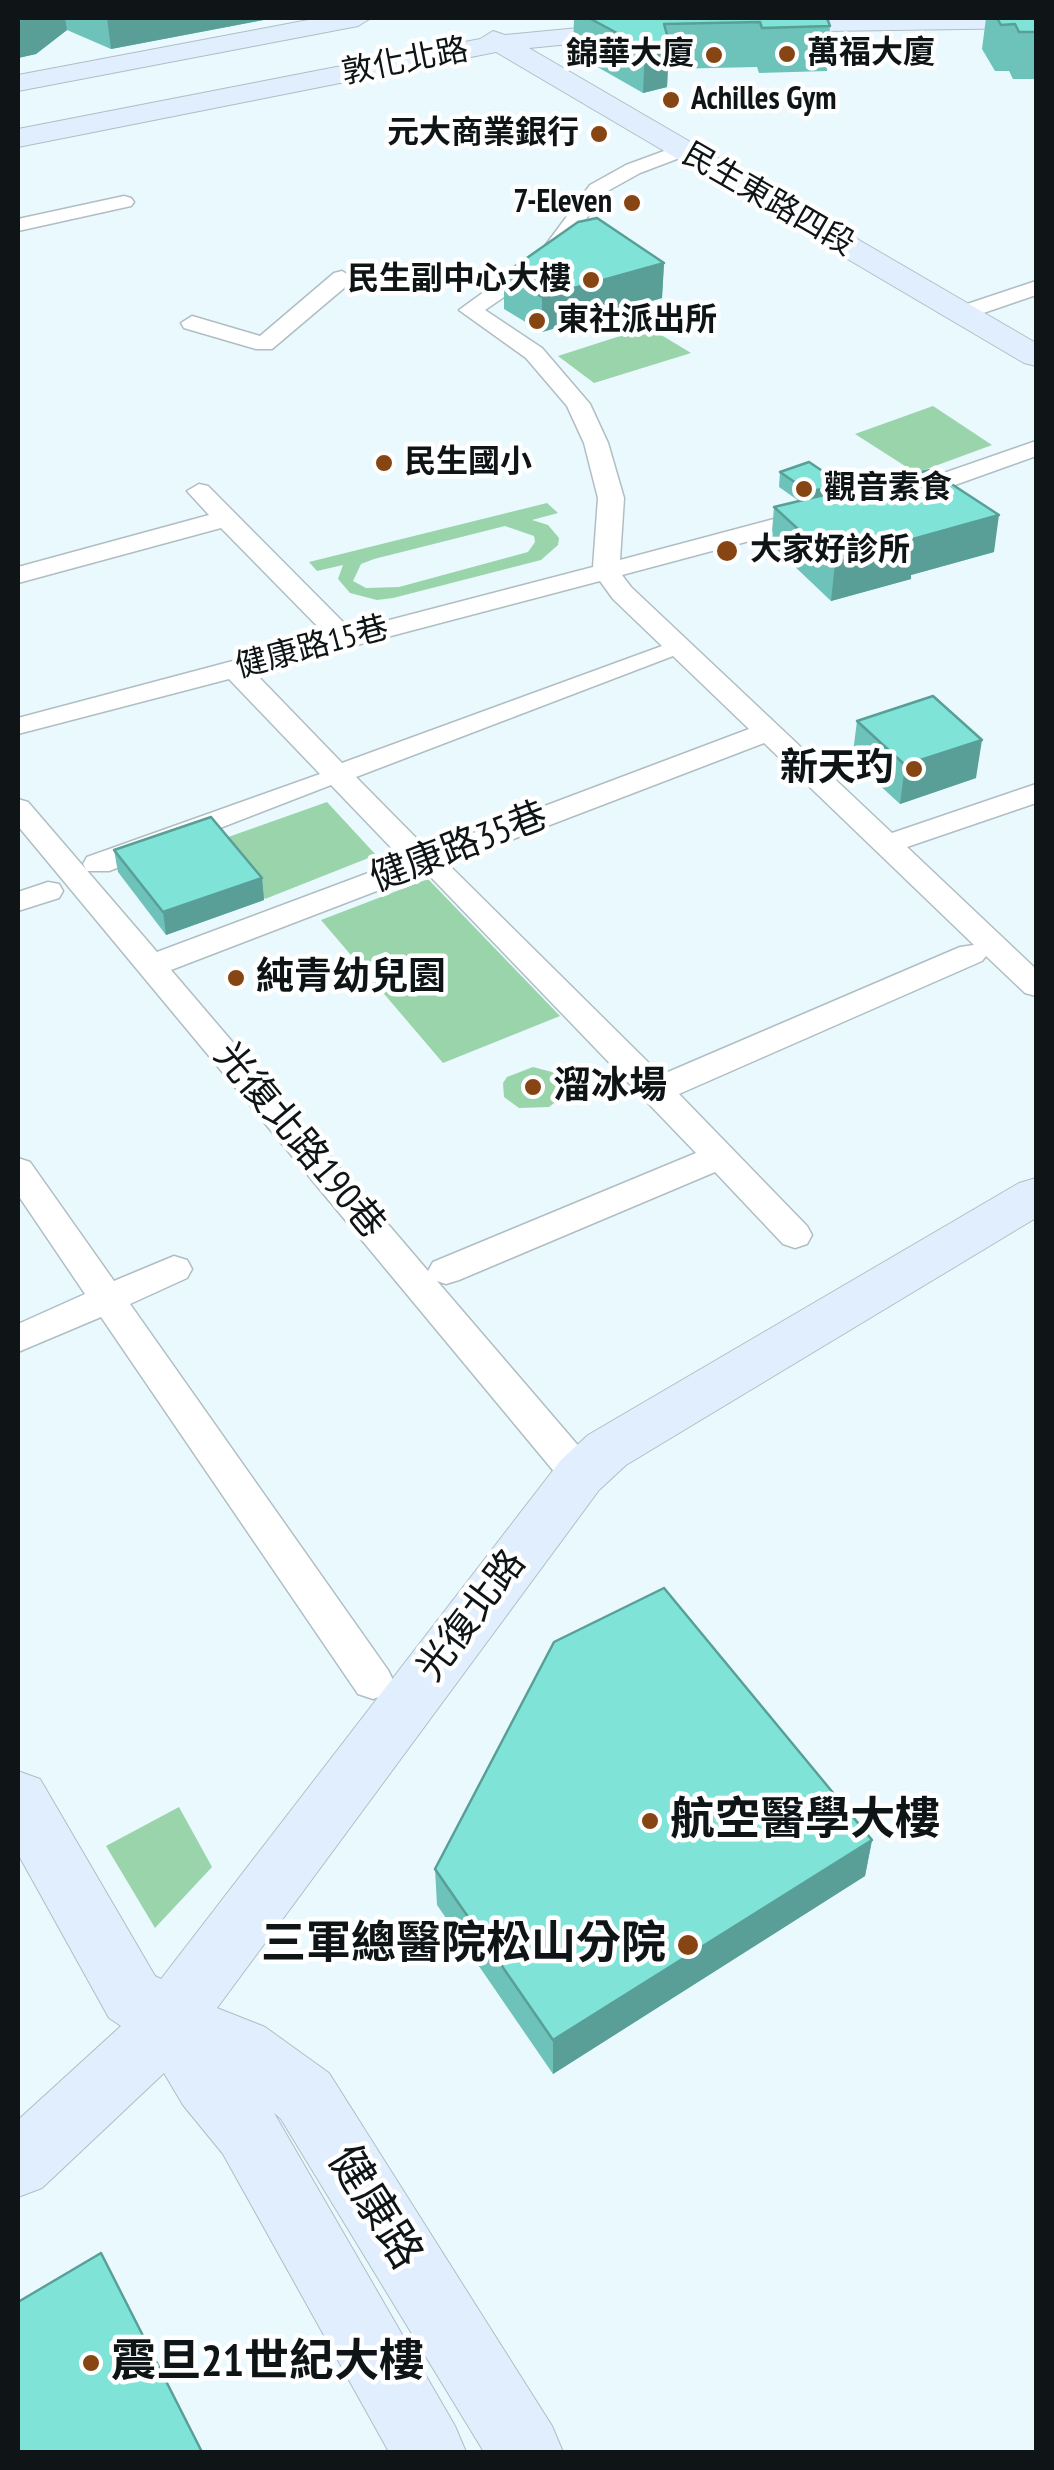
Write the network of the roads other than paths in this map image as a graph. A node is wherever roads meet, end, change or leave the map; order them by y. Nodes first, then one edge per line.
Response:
1 (358, 18) edge
2 (1036, 20) edge
3 (510, 27) edge
4 (736, 27) edge
5 (676, 28) edge
6 (123, 63) junction
7 (18, 84) edge
8 (146, 86) junction
9 (18, 111) edge
10 (18, 138) edge
11 (683, 150) junction
12 (124, 202) dead end
13 (18, 225) edge
14 (342, 278) dead end
15 (1036, 288) edge
16 (975, 309) junction
17 (192, 323) dead end
18 (1036, 335) edge
19 (1036, 356) edge
20 (1036, 448) edge
21 (199, 491) dead end
22 (872, 502) edge
23 (836, 511) edge
24 (224, 519) junction
25 (606, 570) junction
26 (18, 575) edge
27 (345, 639) junction
28 (662, 654) dead end
29 (234, 668) junction
30 (18, 726) edge
31 (767, 732) junction
32 (351, 770) dead end
33 (318, 782) dead end
34 (1036, 793) edge
35 (18, 808) edge
36 (885, 845) junction
37 (98, 864) dead end
38 (431, 866) junction
39 (48, 891) dead end
40 (18, 902) edge
41 (972, 954) dead end
42 (152, 966) junction
43 (1036, 986) edge
44 (657, 1090) junction
45 (721, 1156) junction
46 (18, 1170) edge
47 (1036, 1194) edge
48 (794, 1236) dead end
49 (174, 1269) dead end
50 (446, 1271) dead end
51 (107, 1298) junction
52 (18, 1338) edge
53 (580, 1475) junction
54 (374, 1682) dead end
55 (18, 1798) edge
56 (170, 2020) junction
57 (18, 2164) edge
58 (429, 2452) edge
59 (526, 2452) edge

1 - 6 street, 敦化北路
2 - 4 street
3 - 5 street, 敦化北路
3 - 8 street, 敦化北路
3 - 10 street, 敦化北路
3 - 11 street, 民生東路四段
3 - 16 street, 民生東路四段
6 - 7 street, 敦化北路
6 - 8 street
8 - 9 street, 敦化北路
11 - 16 street, 民生東路四段
11 - 25 street
12 - 13 street
14 - 17 street
15 - 16 street
16 - 18 street, 民生東路四段
16 - 19 street, 民生東路四段
20 - 22 street
21 - 24 street
23 - 25 street, 健康路15巷
24 - 26 street
24 - 27 street
25 - 27 street, 健康路15巷
25 - 31 street
27 - 29 street, 健康路15巷
28 - 32 street
29 - 30 street, 健康路15巷
29 - 38 street
31 - 36 street
31 - 38 street, 健康路35巷
33 - 37 street
34 - 36 street
35 - 42 street, 光復北路190巷
36 - 43 street
38 - 42 street, 健康路35巷
38 - 44 street
39 - 40 street
41 - 44 street
42 - 53 street, 光復北路190巷
44 - 45 street
45 - 48 street
45 - 50 street
46 - 51 street
47 - 53 street, 光復北路
49 - 51 street
51 - 52 street
51 - 54 street
53 - 56 street, 光復北路
55 - 56 street, 健康路
56 - 57 street, 光復北路
56 - 58 street, 健康路
56 - 59 street, 健康路

